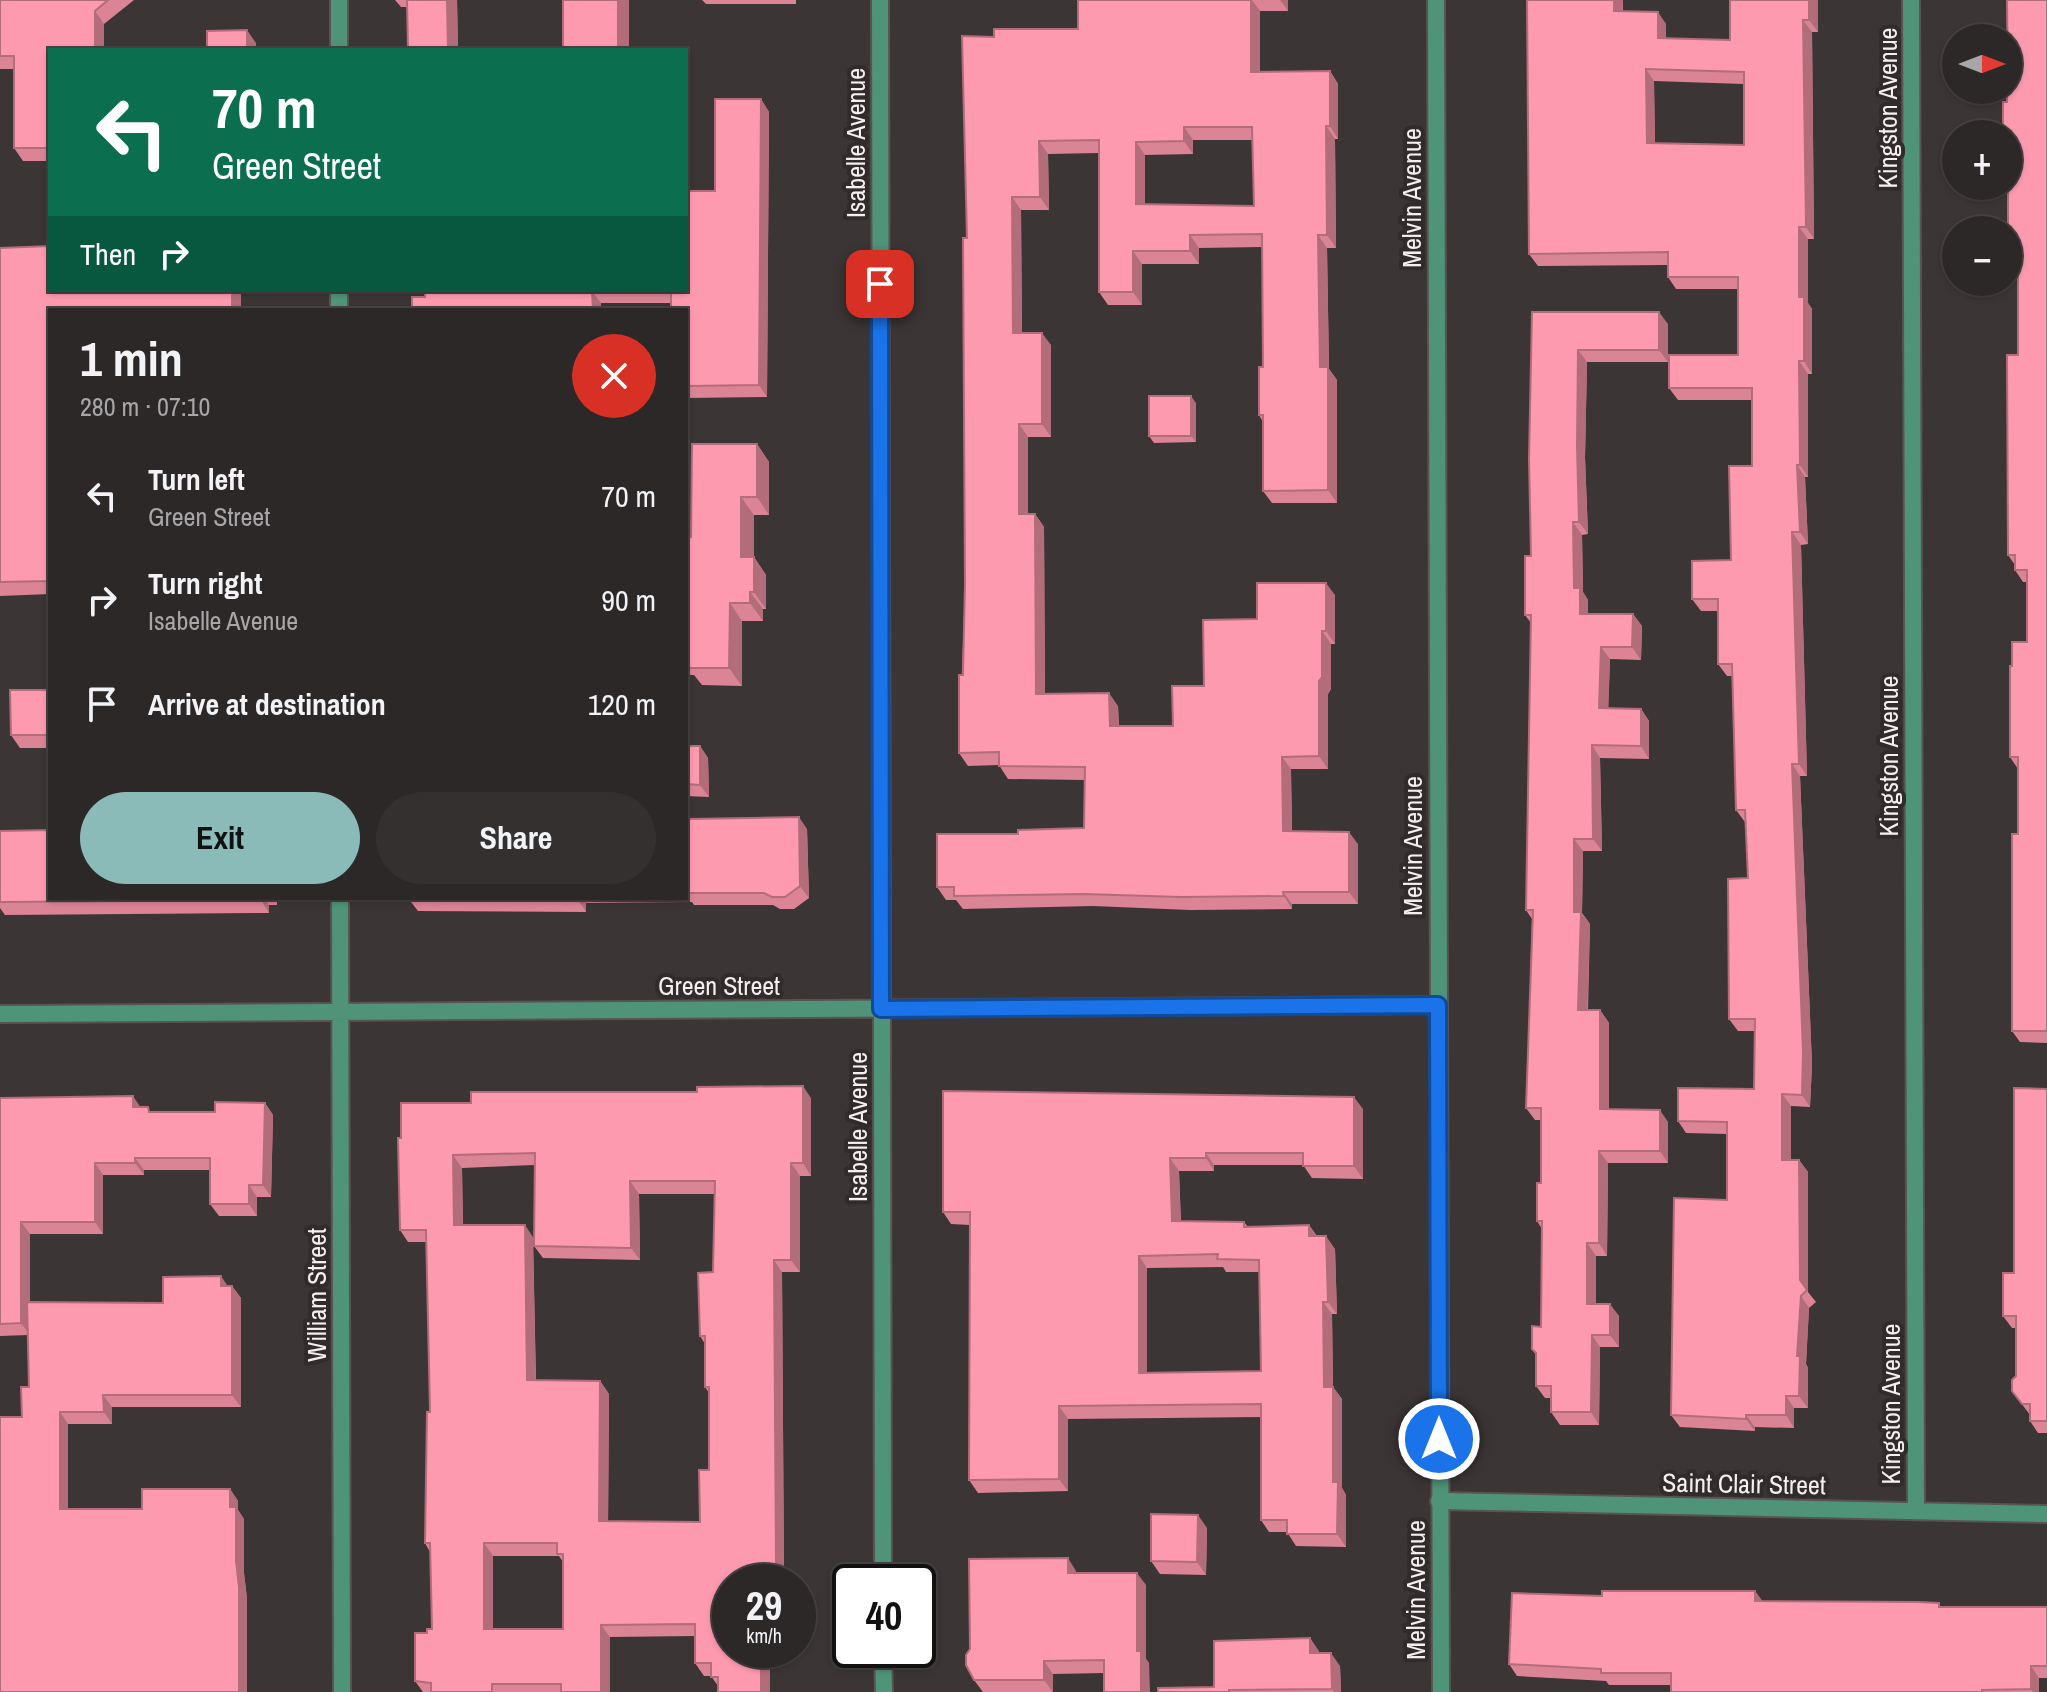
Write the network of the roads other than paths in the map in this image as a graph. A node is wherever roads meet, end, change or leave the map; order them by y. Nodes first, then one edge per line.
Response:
1 (339, 0) edge
2 (880, 0) edge
3 (1436, 0) edge
4 (1911, 0) edge
5 (339, 48) edge
6 (340, 900) edge
7 (1438, 1005) junction
8 (881, 1009) junction
9 (340, 1012) junction
10 (0, 1014) edge
11 (1439, 1501) junction
12 (1916, 1511) junction
13 (2047, 1514) edge
14 (883, 1564) edge
15 (883, 1668) edge
16 (342, 1692) edge
17 (884, 1692) edge
18 (1441, 1692) edge

1 - 5 street
2 - 8 street, Isabelle Avenue
3 - 7 street, Melvin Avenue
4 - 12 street, Kingston Avenue
6 - 9 street, William Street
7 - 8 street, Green Street
7 - 11 street, Melvin Avenue
8 - 9 street, Green Street
8 - 14 street, Isabelle Avenue
9 - 10 street, Green Street
9 - 16 street, William Street
11 - 12 street, Saint Clair Street
11 - 18 street, Melvin Avenue
12 - 13 street, Saint Clair Street
15 - 17 street

